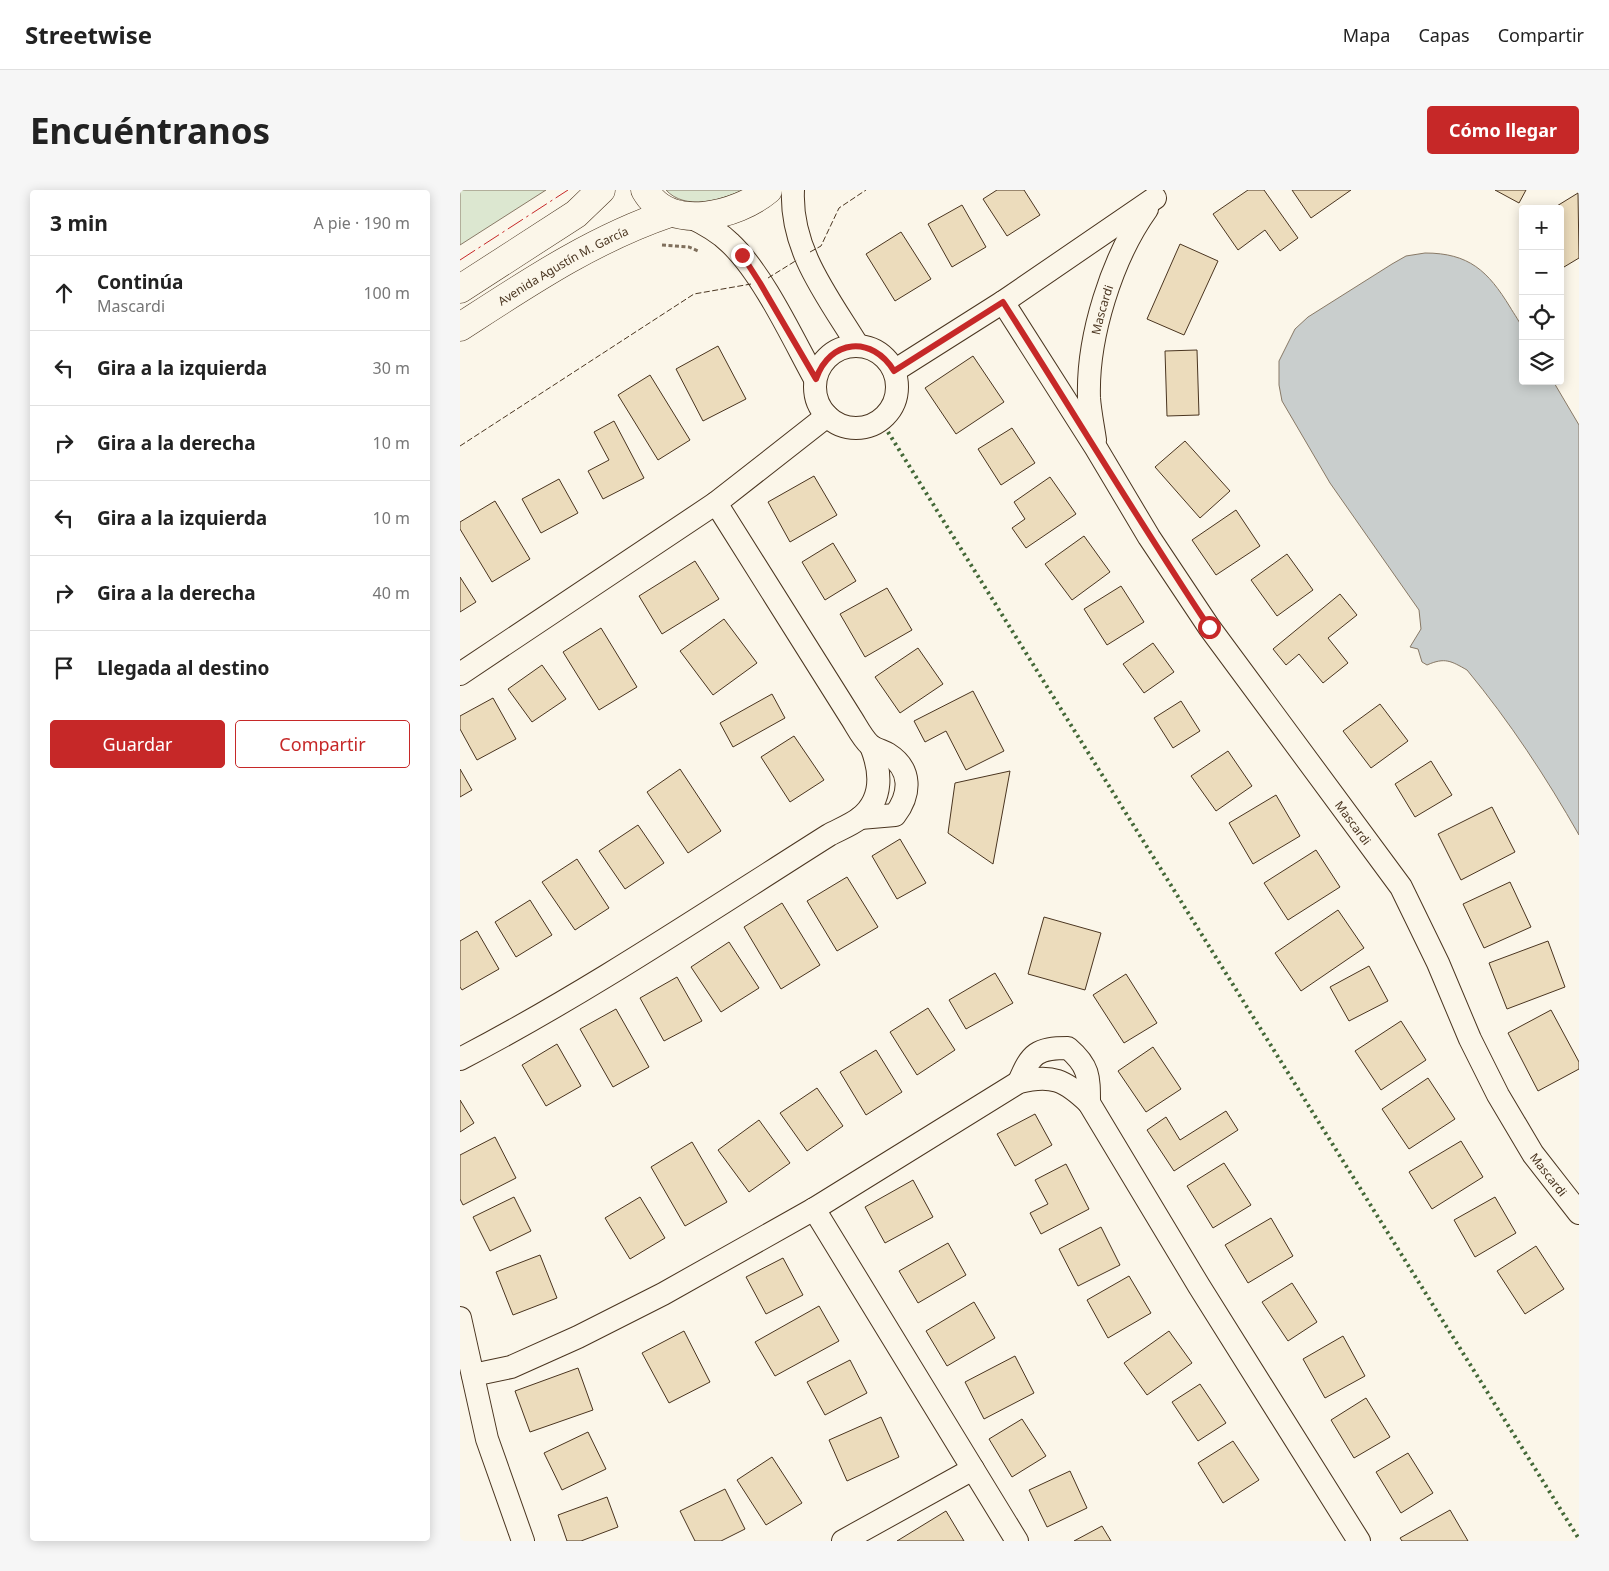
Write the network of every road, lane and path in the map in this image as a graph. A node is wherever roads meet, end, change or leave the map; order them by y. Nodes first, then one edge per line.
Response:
1 (601, 190) edge
2 (645, 190) edge
3 (768, 190) edge
4 (793, 190) edge
5 (1162, 194) edge
6 (679, 215) junction
7 (460, 289) edge
8 (1003, 302) junction
9 (460, 327) edge
10 (858, 346) junction
11 (894, 371) junction
12 (816, 379) junction
13 (827, 416) junction
14 (1096, 448) junction
15 (716, 504) junction
16 (460, 674) edge
17 (460, 1060) edge
18 (1019, 1082) junction
19 (1089, 1103) junction
20 (814, 1209) junction
21 (1579, 1214) edge
22 (460, 1318) edge
23 (472, 1375) junction
24 (973, 1469) junction
25 (523, 1541) edge
26 (843, 1541) edge
27 (1017, 1541) edge
28 (1359, 1541) edge

1 - 7 main road
2 - 6 main road
3 - 6 main road, Avenida Agustín M. García
4 - 10 street
5 - 8 street
5 - 14 street, Mascardi
6 - 9 main road, Avenida Agustín M. García
6 - 12 street
8 - 11 street
8 - 14 street, Mascardi
10 - 11 street
10 - 12 street
11 - 13 street
12 - 13 street
13 - 15 street
14 - 21 street, Mascardi
15 - 16 street
15 - 17 street
18 - 19 street
18 - 19 street
18 - 20 street
19 - 28 street
20 - 23 street
20 - 24 street
22 - 23 street
23 - 25 street
24 - 26 street
24 - 27 street

